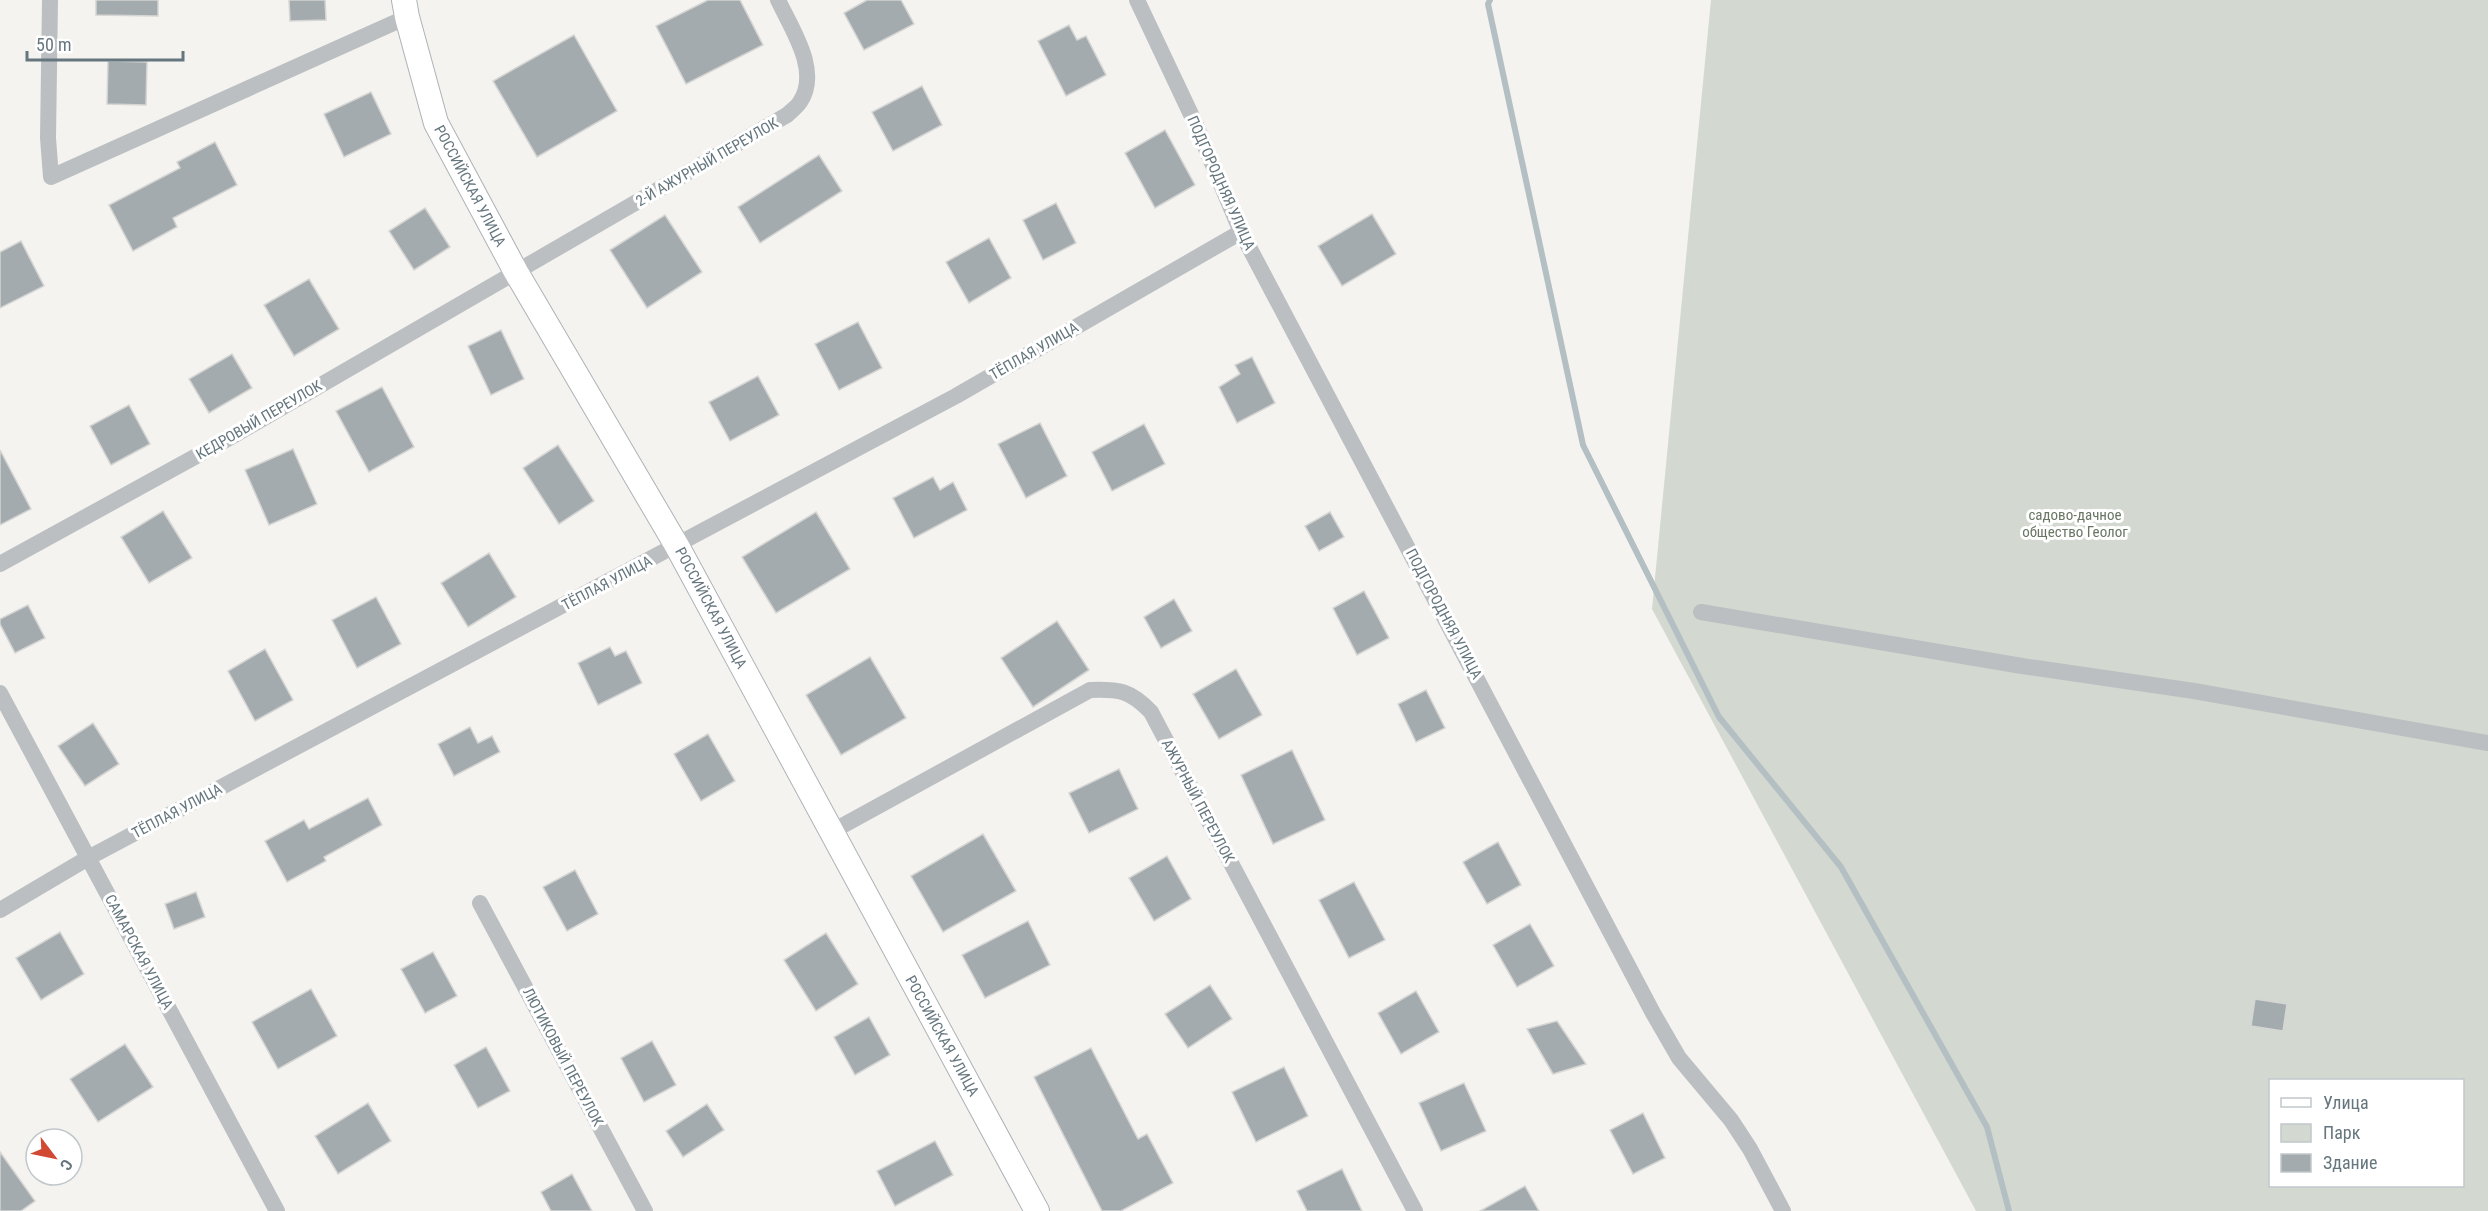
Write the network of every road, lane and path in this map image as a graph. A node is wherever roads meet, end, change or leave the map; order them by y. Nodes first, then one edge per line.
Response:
1 (50, 0) edge
2 (778, 0) edge
3 (1137, 0) edge
4 (406, 8) edge
5 (1241, 232) junction
6 (516, 272) junction
7 (677, 546) junction
8 (0, 564) edge
9 (1701, 612) dead end
10 (0, 693) edge
11 (2488, 743) edge
12 (831, 832) junction
13 (88, 858) junction
14 (480, 903) dead end
15 (0, 910) edge
16 (277, 1211) edge
17 (645, 1211) edge
18 (1036, 1211) edge
19 (1415, 1211) edge
20 (1783, 1211) edge

1 - 4 street
2 - 6 street, 2-Й АЖУРНЫЙ ПЕРЕУЛОК
3 - 5 street, ПОДГОРОДНЯЯ УЛИЦА
4 - 6 street, РОССИЙСКАЯ УЛИЦА
5 - 7 street, ТЁПЛАЯ УЛИЦА
5 - 20 street, ПОДГОРОДНЯЯ УЛИЦА
6 - 7 street, РОССИЙСКАЯ УЛИЦА
6 - 8 street, КЕДРОВЫЙ ПЕРЕУЛОК
7 - 12 street, РОССИЙСКАЯ УЛИЦА
7 - 13 street, ТЁПЛАЯ УЛИЦА
9 - 11 street
10 - 13 street, САМАРСКАЯ УЛИЦА
12 - 18 street, РОССИЙСКАЯ УЛИЦА
12 - 19 street, АЖУРНЫЙ ПЕРЕУЛОК
13 - 15 street, ТЁПЛАЯ УЛИЦА
13 - 16 street, САМАРСКАЯ УЛИЦА
14 - 17 street, ЛЮТИКОВЫЙ ПЕРЕУЛОК

